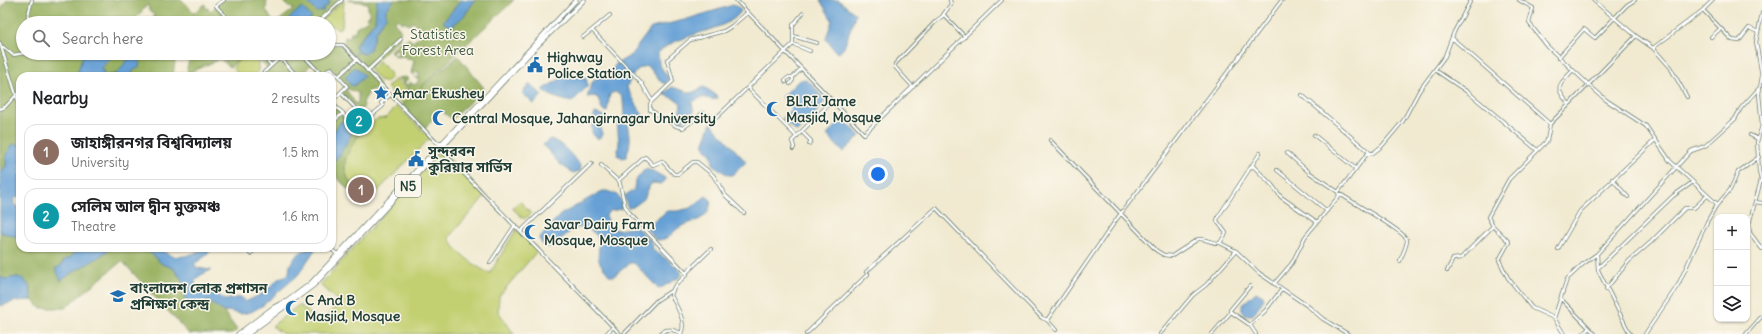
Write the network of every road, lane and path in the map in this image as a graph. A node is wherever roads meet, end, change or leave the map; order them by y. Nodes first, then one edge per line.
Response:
1 (32, 0) edge
2 (224, 0) edge
3 (342, 0) edge
4 (576, 0) edge
5 (584, 0) edge
6 (736, 0) edge
7 (950, 0) edge
8 (1002, 0) edge
9 (1282, 0) edge
10 (1471, 0) edge
11 (1519, 0) edge
12 (1593, 0) edge
13 (1635, 0) edge
14 (1713, 0) edge
15 (1703, 10) junction
16 (747, 12) junction
17 (803, 13) dead end
18 (1762, 13) edge
19 (610, 15) dead end
20 (943, 15) junction
21 (28, 16) edge
22 (225, 16) edge
23 (325, 16) edge
24 (1614, 17) junction
25 (1720, 29) junction
26 (592, 30) junction
27 (1758, 33) junction
28 (793, 36) junction
29 (1636, 36) junction
30 (584, 37) dead end
31 (965, 37) junction
32 (1711, 37) dead end
33 (1452, 38) junction
34 (1762, 38) edge
35 (401, 39) dead end
36 (816, 43) dead end
37 (0, 44) edge
38 (793, 44) junction
39 (336, 45) edge
40 (1654, 48) junction
41 (810, 51) dead end
42 (785, 52) junction
43 (16, 55) edge
44 (1558, 58) junction
45 (356, 59) junction
46 (266, 60) edge
47 (278, 60) edge
48 (281, 60) edge
49 (307, 60) edge
50 (271, 65) junction
51 (801, 69) junction
52 (1436, 70) junction
53 (1573, 70) junction
54 (368, 71) junction
55 (264, 72) edge
56 (293, 72) edge
57 (318, 72) edge
58 (326, 72) edge
59 (335, 72) edge
60 (336, 73) edge
61 (339, 76) junction
62 (794, 77) junction
63 (786, 82) dead end
64 (790, 84) dead end
65 (1588, 84) junction
66 (749, 86) junction
67 (1761, 86) junction
68 (913, 87) junction
69 (16, 91) edge
70 (341, 93) junction
71 (16, 95) edge
72 (390, 95) junction
73 (1302, 95) dead end
74 (1687, 97) dead end
75 (336, 99) edge
76 (652, 100) junction
77 (832, 101) junction
78 (1569, 104) junction
79 (336, 107) edge
80 (0, 109) edge
81 (476, 110) junction
82 (342, 113) junction
83 (372, 115) junction
84 (336, 119) edge
85 (1550, 124) junction
86 (802, 132) junction
87 (1314, 135) dead end
88 (1750, 135) dead end
89 (797, 137) junction
90 (1758, 139) junction
91 (1050, 140) dead end
92 (1655, 140) junction
93 (809, 144) dead end
94 (440, 147) junction
95 (793, 149) dead end
96 (1537, 150) junction
97 (1260, 153) dead end
98 (1287, 153) dead end
99 (1370, 153) junction
100 (430, 154) junction
101 (1759, 158) junction
102 (434, 159) dead end
103 (592, 163) dead end
104 (601, 165) dead end
105 (1252, 165) junction
106 (1677, 167) junction
107 (1356, 168) junction
108 (1277, 170) dead end
109 (1612, 179) junction
110 (619, 180) junction
111 (1762, 180) edge
112 (1693, 182) junction
113 (1339, 193) junction
114 (1707, 196) junction
115 (1628, 197) dead end
116 (1756, 202) junction
117 (1762, 203) edge
118 (1717, 204) junction
119 (1327, 211) junction
120 (744, 213) dead end
121 (1121, 214) junction
122 (1317, 222) junction
123 (515, 225) junction
124 (1493, 226) junction
125 (520, 231) junction
126 (1220, 243) junction
127 (1558, 248) dead end
128 (712, 249) dead end
129 (1762, 249) edge
130 (1236, 251) junction
131 (252, 252) edge
132 (335, 252) edge
133 (250, 254) dead end
134 (1597, 254) junction
135 (340, 256) junction
136 (1400, 261) dead end
137 (490, 263) dead end
138 (1598, 268) junction
139 (1447, 271) dead end
140 (686, 273) junction
141 (1274, 284) junction
142 (1250, 286) dead end
143 (1282, 289) junction
144 (1606, 289) junction
145 (671, 291) junction
146 (1561, 299) junction
147 (289, 301) junction
148 (284, 308) junction
149 (1230, 313) junction
150 (1762, 316) edge
151 (1554, 318) junction
152 (1047, 320) junction
153 (1250, 325) junction
154 (613, 327) junction
155 (1589, 328) junction
156 (1056, 330) dead end
157 (238, 334) edge
158 (243, 334) edge
159 (248, 334) edge
160 (252, 334) edge
161 (606, 334) edge
162 (620, 334) edge
163 (624, 334) edge
164 (660, 334) edge
165 (681, 334) edge
166 (806, 334) edge
167 (1160, 334) edge
168 (1212, 334) edge
169 (1256, 334) edge
170 (1348, 334) edge
171 (1564, 334) edge
172 (1583, 334) edge
173 (1595, 334) edge
174 (1630, 334) edge
175 (1646, 334) edge
176 (1746, 334) edge

1 - 21 street
2 - 22 street
3 - 23 street
4 - 81 highway, N5
5 - 81 highway, N5
6 - 16 street
7 - 20 street
8 - 31 street
9 - 121 street
10 - 33 street
11 - 44 street
12 - 24 street
13 - 24 street
14 - 15 street
15 - 25 street
15 - 40 street
16 - 42 street
16 - 76 street
17 - 28 street
18 - 27 street
19 - 26 street
20 - 31 street
20 - 68 street
24 - 29 street
24 - 44 street
25 - 27 street
25 - 32 street
26 - 30 street
26 - 76 street
27 - 34 street
27 - 67 street
28 - 36 street
28 - 38 street
29 - 40 street
29 - 65 street
31 - 68 street
33 - 52 street
33 - 85 street
35 - 54 street
37 - 43 street
37 - 69 street
38 - 41 street
38 - 42 street
39 - 45 street
40 - 74 street
42 - 51 street
42 - 66 street
44 - 53 street
45 - 54 street
45 - 61 street
46 - 50 street
47 - 50 street
48 - 56 street
49 - 57 street
50 - 55 street
51 - 62 street
51 - 77 street
52 - 96 street
52 - 99 street
53 - 65 street
53 - 78 street
54 - 72 street
54 - 72 street
58 - 59 street
60 - 61 street
61 - 70 street
62 - 63 street
62 - 64 street
65 - 78 street
65 - 92 street
66 - 76 street
66 - 89 street
67 - 90 street
67 - 106 street
68 - 77 street
70 - 75 street
70 - 83 street
71 - 80 street
72 - 83 street
72 - 94 street
73 - 99 street
77 - 86 street
78 - 85 street
79 - 82 street
81 - 94 highway, N5
82 - 83 street
82 - 84 street
85 - 96 street
86 - 89 street
86 - 93 street
87 - 107 street
88 - 90 street
89 - 95 street
90 - 101 street
91 - 121 street
92 - 106 street
92 - 109 street
94 - 100 highway, N5
94 - 123 street
94 - 135 highway, N5
96 - 124 street
97 - 105 street
98 - 113 street
99 - 107 street
100 - 102 street, bridge
100 - 135 highway, N5
101 - 111 street
101 - 118 street
103 - 125 street
104 - 110 street
105 - 122 street
105 - 126 street
106 - 112 street
106 - 134 street
107 - 113 street
108 - 119 street
109 - 115 street
109 - 127 street
110 - 120 street
110 - 140 street
111 - 116 street
112 - 114 street
112 - 138 street
113 - 119 street
113 - 136 street
114 - 118 street
114 - 144 street
116 - 117 street
116 - 129 street
118 - 175 street
119 - 122 street
121 - 126 street
121 - 152 street
122 - 141 street
123 - 125 street
123 - 137 street
124 - 139 street
124 - 151 street
125 - 154 street
126 - 130 street
128 - 140 street
130 - 141 street
130 - 167 street
131 - 133 street
132 - 135 street
134 - 138 street
134 - 146 street
135 - 147 highway, N5
135 - 148 highway, N5
138 - 144 street
140 - 145 street
141 - 143 street
142 - 149 street
143 - 153 street
143 - 170 street
144 - 174 street
145 - 163 street
145 - 165 street
146 - 151 street
146 - 155 street
147 - 157 highway
147 - 158 highway, N5
148 - 159 highway, N5
148 - 160 highway
149 - 153 street
149 - 168 street
150 - 176 street
151 - 171 street
152 - 156 street
152 - 166 street
153 - 169 street
154 - 161 street
154 - 162 street
155 - 172 street
155 - 173 street
164 - 165 street

